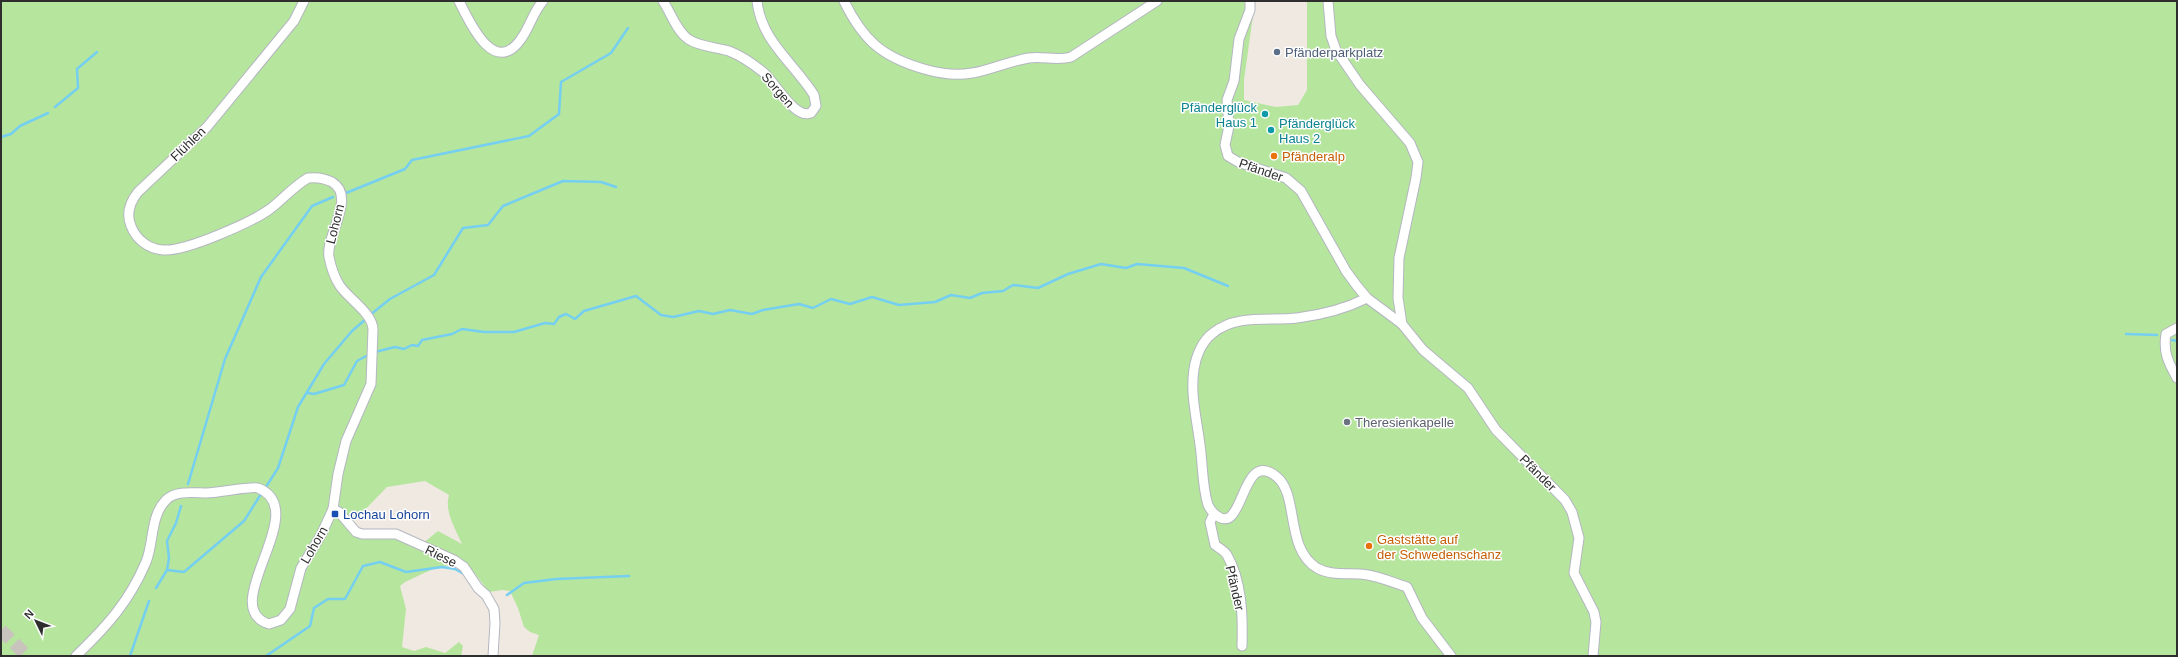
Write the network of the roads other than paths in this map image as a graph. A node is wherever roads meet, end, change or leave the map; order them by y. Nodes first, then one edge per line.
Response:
1 (304, 1) edge
2 (459, 1) edge
3 (543, 1) edge
4 (662, 1) edge
5 (757, 1) edge
6 (844, 1) edge
7 (1157, 1) edge
8 (1250, 1) edge
9 (1328, 1) edge
10 (146, 245) joint
11 (1367, 298) junction
12 (1402, 324) junction
13 (2177, 328) edge
14 (2177, 378) edge
15 (333, 509) junction
16 (1214, 514) junction
17 (1242, 646) dead end
18 (76, 656) edge
19 (494, 656) edge
20 (1450, 656) edge
21 (1593, 656) edge

1 - 10 street, Flühlen
2 - 3 street
4 - 5 street, Sorgen
6 - 7 street
8 - 11 street, Pfänder
9 - 12 street
10 - 15 street, Lohorn
11 - 12 street, Pfänder
11 - 16 street, Pfänder
12 - 21 street, Pfänder
13 - 14 street
15 - 18 street, Lohorn
15 - 19 street, Riese
16 - 17 street, Pfänder
16 - 20 street

